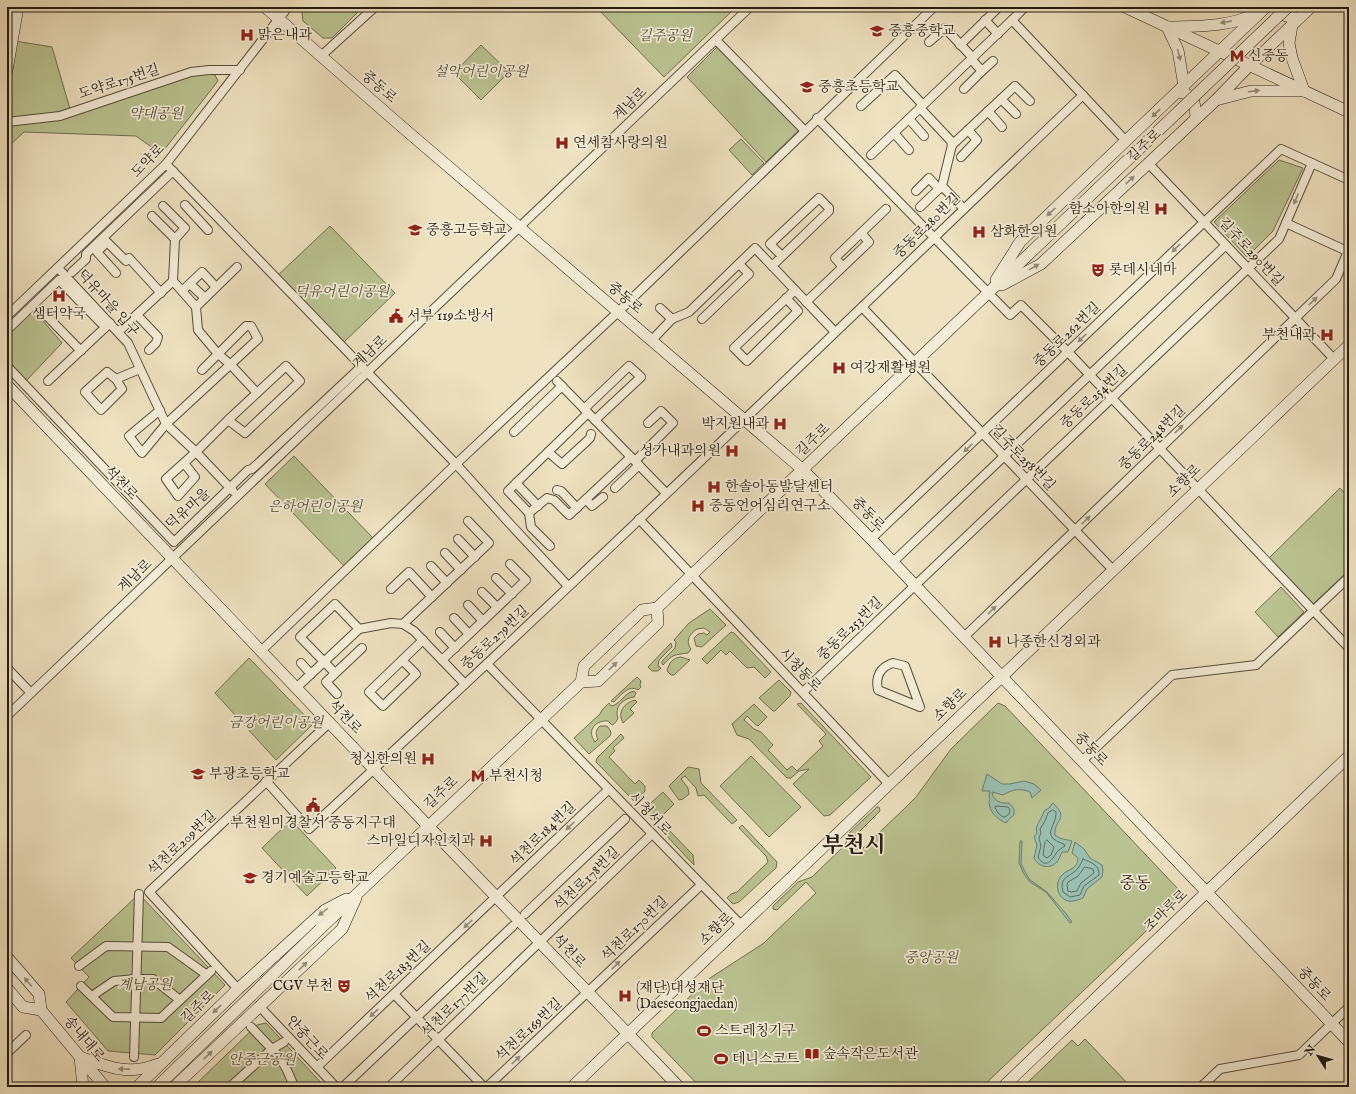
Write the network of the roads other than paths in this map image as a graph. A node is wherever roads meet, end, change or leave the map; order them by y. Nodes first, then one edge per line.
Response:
1 (18, 7) edge
2 (265, 7) edge
3 (288, 7) edge
4 (375, 7) edge
5 (750, 7) edge
6 (934, 7) edge
7 (999, 7) edge
8 (1025, 7) edge
9 (1126, 7) edge
10 (1277, 7) edge
11 (1288, 7) edge
12 (1311, 7) edge
13 (1265, 9) edge
14 (279, 19) junction
15 (985, 20) junction
16 (1012, 20) junction
17 (1295, 22) junction
18 (1167, 27) junction
19 (998, 34) junction
20 (10, 38) edge
21 (716, 40) junction
22 (929, 42) dead end
23 (960, 45) junction
24 (1219, 52) junction
25 (321, 56) junction
26 (972, 58) junction
27 (993, 61) dead end
28 (1249, 66) junction
29 (7, 70) edge
30 (240, 70) junction
31 (982, 71) junction
32 (964, 88) dead end
33 (1181, 89) junction
34 (1304, 91) junction
35 (1083, 95) junction
36 (1001, 99) junction
37 (1216, 100) junction
38 (1030, 101) dead end
39 (861, 106) dead end
40 (922, 106) junction
41 (988, 111) junction
42 (1349, 112) edge
43 (1016, 114) dead end
44 (817, 118) junction
45 (1196, 118) junction
46 (909, 119) junction
47 (7, 122) edge
48 (1002, 127) dead end
49 (805, 130) junction
50 (968, 130) junction
51 (894, 133) junction
52 (924, 136) dead end
53 (1126, 141) junction
54 (952, 145) junction
55 (909, 150) dead end
56 (871, 155) dead end
57 (961, 156) dead end
58 (1148, 163) junction
59 (1312, 163) junction
60 (166, 164) junction
61 (173, 172) junction
62 (1349, 180) edge
63 (941, 187) junction
64 (916, 190) dead end
65 (185, 205) dead end
66 (163, 206) dead end
67 (920, 207) dead end
68 (886, 209) dead end
69 (964, 209) junction
70 (152, 216) dead end
71 (195, 216) junction
72 (1204, 221) junction
73 (1286, 223) junction
74 (184, 226) junction
75 (520, 228) junction
76 (208, 230) dead end
77 (861, 233) junction
78 (934, 238) junction
79 (175, 239) junction
80 (1226, 245) junction
81 (1349, 251) edge
82 (782, 256) junction
83 (739, 264) junction
84 (772, 266) junction
85 (237, 267) dead end
86 (843, 267) junction
87 (58, 268) junction
88 (1249, 269) junction
89 (72, 272) dead end
90 (116, 272) dead end
91 (173, 281) junction
92 (190, 284) junction
93 (216, 287) junction
94 (795, 290) junction
95 (182, 291) junction
96 (161, 293) junction
97 (988, 293) junction
98 (205, 298) junction
99 (786, 298) junction
100 (806, 302) junction
101 (196, 307) junction
102 (862, 307) junction
103 (660, 308) dead end
104 (42, 312) dead end
105 (618, 312) junction
106 (136, 315) junction
107 (7, 316) edge
108 (1295, 318) junction
109 (672, 319) junction
110 (702, 319) dead end
111 (101, 323) dead end
112 (110, 323) junction
113 (7, 330) edge
114 (118, 332) junction
115 (835, 332) junction
116 (652, 340) junction
117 (1349, 345) edge
118 (149, 350) dead end
119 (81, 351) junction
120 (1068, 352) junction
121 (218, 354) junction
122 (1334, 359) junction
123 (915, 363) junction
124 (230, 364) junction
125 (7, 366) edge
126 (140, 369) junction
127 (365, 369) junction
128 (202, 370) dead end
129 (1089, 375) junction
130 (116, 380) junction
131 (48, 381) dead end
132 (7, 384) edge
133 (257, 393) junction
134 (1112, 398) junction
135 (160, 410) junction
136 (586, 411) junction
137 (228, 420) junction
138 (595, 420) junction
139 (744, 420) junction
140 (648, 423) dead end
141 (166, 424) junction
142 (514, 432) dead end
143 (591, 434) dead end
144 (983, 434) junction
145 (1160, 448) junction
146 (196, 452) junction
147 (548, 452) junction
148 (1004, 457) junction
149 (635, 461) junction
150 (184, 463) dead end
151 (456, 464) junction
152 (803, 470) junction
153 (1026, 479) junction
154 (516, 483) junction
155 (230, 488) junction
156 (616, 488) dead end
157 (1198, 489) junction
158 (557, 490) dead end
159 (666, 493) junction
160 (238, 496) junction
161 (603, 497) dead end
162 (586, 499) junction
163 (538, 506) junction
164 (577, 508) junction
165 (530, 513) junction
166 (639, 519) junction
167 (468, 521) dead end
168 (1075, 530) junction
169 (458, 539) dead end
170 (871, 539) junction
171 (550, 546) dead end
172 (445, 553) dead end
173 (475, 557) junction
174 (172, 558) junction
175 (893, 562) junction
176 (510, 564) dead end
177 (431, 566) dead end
178 (461, 570) junction
179 (1113, 570) junction
180 (692, 575) junction
181 (1349, 577) edge
182 (496, 578) dead end
183 (447, 583) junction
184 (915, 585) junction
185 (568, 586) junction
186 (390, 589) dead end
187 (482, 592) dead end
188 (512, 594) junction
189 (432, 597) junction
190 (468, 605) dead end
191 (497, 607) junction
192 (657, 608) junction
193 (1312, 611) junction
194 (454, 618) dead end
195 (483, 621) junction
196 (403, 624) junction
197 (359, 629) junction
198 (440, 632) dead end
199 (469, 634) junction
200 (964, 637) junction
201 (423, 640) junction
202 (362, 648) dead end
203 (455, 648) junction
204 (1349, 648) edge
205 (261, 651) junction
206 (402, 660) junction
207 (442, 660) junction
208 (324, 662) junction
209 (301, 663) dead end
210 (487, 664) junction
211 (7, 668) edge
212 (335, 673) junction
213 (311, 674) junction
214 (1002, 677) junction
215 (580, 682) junction
216 (465, 684) junction
217 (296, 688) junction
218 (878, 690) joint
219 (803, 692) junction
220 (31, 693) junction
221 (337, 694) dead end
222 (7, 716) edge
223 (540, 720) junction
224 (329, 723) junction
225 (1349, 756) edge
226 (1082, 761) junction
227 (373, 770) junction
228 (266, 781) junction
229 (889, 784) junction
230 (608, 790) junction
231 (625, 819) dead end
232 (428, 826) junction
233 (652, 834) junction
234 (701, 885) junction
235 (1207, 893) junction
236 (139, 894) dead end
237 (358, 894) junction
238 (496, 897) junction
239 (525, 914) dead end
240 (741, 925) junction
241 (513, 926) dead end
242 (540, 942) junction
243 (137, 946) junction
244 (7, 957) edge
245 (79, 966) dead end
246 (136, 979) junction
247 (82, 986) dead end
248 (7, 988) edge
249 (238, 989) junction
250 (588, 992) junction
251 (394, 994) junction
252 (92, 996) junction
253 (180, 1000) junction
254 (260, 1007) junction
255 (1349, 1007) edge
256 (41, 1010) junction
257 (416, 1017) junction
258 (135, 1018) junction
259 (1331, 1024) junction
260 (251, 1027) dead end
261 (628, 1034) junction
262 (26, 1035) dead end
263 (438, 1040) junction
264 (284, 1042) dead end
265 (1349, 1042) edge
266 (272, 1049) junction
267 (7, 1053) edge
268 (80, 1057) junction
269 (134, 1057) dead end
270 (162, 1063) junction
271 (317, 1067) junction
272 (178, 1085) edge
273 (83, 1087) edge
274 (105, 1087) edge
275 (137, 1087) edge
276 (157, 1087) edge
277 (230, 1087) edge
278 (294, 1087) edge
279 (336, 1087) edge
280 (343, 1087) edge
281 (389, 1087) edge
282 (486, 1087) edge
283 (572, 1087) edge
284 (679, 1087) edge
285 (1003, 1087) edge
286 (1201, 1087) edge

1 - 20 street
2 - 14 street, 중동로
3 - 14 street, 도약로
4 - 25 street
5 - 21 street, 계남로
6 - 44 street
7 - 15 street
8 - 16 street
9 - 18 street
10 - 17 street
11 - 97 street, 길주로, bridge
12 - 17 street, 길주로
13 -> 18 street
13 - 24 street, 길주로
14 - 25 street, 중동로
14 - 30 street, 도약로
15 - 19 street
15 - 23 street
16 - 19 street
16 - 35 street
17 - 28 street, 길주로
17 - 34 street
18 - 24 street
18 -> 33 street
19 - 26 street
20 - 29 street
21 - 49 street
21 - 75 street, 계남로
22 - 23 street
23 - 26 street
24 - 28 street
24 - 33 street, 길주로
25 - 75 street, 중동로
26 - 31 street
26 - 40 street
27 - 31 street
28 - 34 street
28 - 37 street, 길주로
30 - 47 street, 도약로175번길
30 - 60 street, 도약로
31 - 32 street
33 - 45 street
33 -> 53 street, 길주로
37 -> 34 street
34 - 42 street
35 - 53 street
35 - 69 street, 중동로280번길
36 - 38 street
36 - 41 street
36 - 43 street
37 - 45 street, 길주로
39 - 40 street
40 - 46 street
40 - 54 street
41 - 48 street
41 - 50 street
44 - 49 street
44 - 78 street
45 - 58 street, 길주로
46 - 51 street
46 - 52 street
49 - 105 street
50 - 54 street
50 - 57 street
51 - 55 street
51 - 56 street
53 -> 97 street, 길주로
54 - 63 street
58 - 72 street, 길주로290번길
97 -> 58 street, 길주로
59 - 62 street
59 - 72 street, 중동로262번길
59 -> 73 street, 중동로254번길
60 - 61 street
60 - 87 street, 도약로
61 - 89 street
61 - 127 street
63 - 64 street
63 - 67 street
63 - 69 street
65 - 71 street
66 - 74 street
68 - 77 street
69 - 78 street, 중동로280번길
70 - 79 street
71 - 74 street
71 - 76 street
72 - 80 street, 길주로290번길
72 -> 120 street, 중동로262번길
73 - 81 street
73 - 88 street, 중동로254번길
74 - 79 street
75 - 105 street, 중동로
75 - 127 street, 계남로
77 - 86 street
77 - 86 street
78 - 97 street
78 - 102 street, 중동로280번길
79 - 91 street
80 - 88 street, 길주로290번길
80 - 129 street
108 -> 81 street, 중동로248번길
82 - 82 street
82 - 84 street
83 - 84 street
83 - 109 street
83 - 110 street
84 - 94 street
85 - 93 street
86 - 100 street
87 - 107 street, 도약로
87 - 112 street, 덕유마을 입구
88 - 108 street, 길주로290번길
88 - 134 street, 중동로254번길
90 - 96 street
91 - 95 street
91 - 96 street
92 - 93 street
92 - 95 street
92 - 98 street
93 - 98 street
94 - 99 street
94 - 100 street
95 - 101 street
96 - 106 street
97 - 120 street
97 - 123 street, 길주로
98 - 101 street
99 - 99 street
100 - 115 street
101 - 121 street
102 - 115 street, 중동로280번길
102 - 123 street, 길주로258번길
103 - 109 street
104 - 119 street
105 - 116 street, 중동로
105 - 151 street
106 - 114 street
106 - 118 street
108 - 122 street, 길주로290번길
145 -> 108 street, 중동로248번길
109 - 116 street
111 - 113 street
112 - 114 street, 덕유마을 입구
112 - 119 street
114 - 126 street, 덕유마을 입구
115 - 139 street, 중동로280번길
116 - 139 street, 중동로
117 - 122 street, 소향로
119 - 131 street
120 - 129 street
120 - 144 street, 중동로262번길
121 - 124 street
121 - 124 street
121 - 128 street
122 - 157 street, 소향로
123 - 144 street, 길주로258번길
123 - 152 street, 길주로
124 - 133 street
124 - 141 street
125 - 155 street, 덕유마을
126 - 130 street
126 - 135 street, 덕유마을 입구
127 - 151 street
127 - 155 street, 덕유마을
127 - 160 street, 계남로
129 - 134 street
129 - 148 street
130 - 130 street
132 - 174 street, 석천로
133 - 137 street
133 - 137 street
134 - 145 street
134 - 153 street, 중동로254번길
135 - 141 street, 덕유마을 입구
135 - 141 street
136 - 138 street
136 - 138 street
136 - 142 street
136 - 147 street
137 - 146 street
138 - 149 street
139 - 152 street, 중동로
139 - 159 street, 중동로279번길
140 - 149 street
141 - 146 street
143 - 147 street
144 - 148 street, 길주로258번길
144 -> 170 street, 중동로262번길
145 - 157 street
168 -> 145 street, 중동로248번길
146 - 150 street
146 - 155 street
147 - 154 street
148 - 153 street, 길주로258번길
148 - 175 street
149 - 156 street
149 - 159 street
149 - 162 street
151 - 185 street
151 - 205 street
152 - 170 street, 중동로
152 - 180 street, 길주로
153 - 168 street, 길주로258번길
153 - 184 street, 중동로254번길
154 - 163 street
154 - 165 street
155 - 160 street
157 - 179 street, 소향로
157 - 193 street
158 - 164 street
159 - 166 street, 중동로279번길
160 - 174 street, 계남로
161 - 162 street
162 - 164 street
163 - 164 street
163 - 165 street
165 - 171 street
166 - 180 street, 시청동로
166 - 185 street, 중동로279번길
167 - 173 street
168 - 179 street, 길주로258번길
200 -> 168 street, 중동로248번길
169 - 173 street
170 - 175 street, 중동로
172 - 178 street
173 - 178 street
174 - 205 street, 석천로
174 - 220 street, 계남로
175 - 184 street, 중동로
176 - 188 street
177 - 183 street
178 - 183 street
179 - 214 street, 소향로
180 - 192 street, 길주로
180 - 219 street, 시청동로
181 - 193 street
182 - 188 street
183 - 189 street
184 - 200 street, 중동로
184 - 219 street, 중동로253번길
185 - 210 street, 중동로279번길
186 - 189 street
187 - 191 street
188 - 191 street
189 - 196 street
190 - 195 street
191 - 195 street
192 - 215 street, 길주로
215 -> 192 street
193 - 204 street
193 - 226 street
194 - 199 street
195 - 199 street
196 - 197 street
196 - 201 street
197 - 208 street
197 - 208 street
198 - 203 street
199 - 203 street
200 - 214 street, 중동로
201 - 206 street
201 - 207 street
202 - 212 street
203 - 207 street
205 - 217 street, 석천로
206 - 206 street
207 - 216 street
208 - 212 street
208 - 213 street
209 - 213 street
210 - 216 street, 중동로279번길
210 - 223 street, 시청서로
211 - 220 street
212 - 221 street
213 - 217 street
214 - 226 street, 중동로
214 - 229 street, 소향로
215 - 223 street, 길주로
216 - 227 street, 중동로279번길
217 - 224 street, 석천로
218 - 218 street
219 - 229 street, 시청동로
220 - 222 street, 계남로
223 - 230 street, 시청서로
223 - 232 street, 길주로
224 - 227 street, 석천로
224 - 228 street, 석천로209번길
225 - 235 street, 조마루로
226 - 235 street, 중동로
227 - 228 street, 중동로279번길
227 - 232 street, 석천로
228 - 249 street, 석천로209번길
229 - 240 street, 소향로
230 - 233 street, 시청서로
230 -> 238 street, 석천로184번길
231 - 239 street
232 - 237 street, 길주로
232 - 238 street, 석천로
233 - 234 street, 시청서로
233 - 242 street, 석천로178번길
234 - 240 street, 시청서로
250 -> 234 street, 석천로170번길
235 - 259 street, 중동로
235 - 285 street, 조마루로
236 - 243 street
237 -> 249 street, 길주로
254 -> 237 street, 길주로
237 - 276 street, 길주로, bridge
238 - 242 street, 석천로
238 -> 251 street, 석천로183번길
240 - 261 street, 소향로
241 - 257 street
242 - 250 street, 석천로
242 - 263 street, 석천로177번길
243 - 245 street
243 - 246 street
243 - 253 street
256 -> 244 street, 송내대로
246 - 252 street
246 - 253 street
246 - 258 street
247 - 252 street
248 - 256 street
249 -> 270 street, 길주로
250 - 261 street, 석천로
282 -> 250 street, 석천로169번길
251 - 257 street
251 -> 271 street, 석천로183번길
252 - 258 street
253 - 258 street
254 - 271 street, 안중근로
272 -> 254 street, 길주로
255 - 259 street
256 - 268 street, 송내대로
257 - 263 street
257 - 280 street
258 - 269 street
259 - 265 street, 중동로
259 - 286 street
260 - 266 street
261 - 283 street, 소향로
261 - 284 street, 석천로
262 - 267 street
263 - 281 street, 석천로177번길
263 - 282 street
264 - 266 street
266 - 277 street
266 - 278 street
270 -> 268 street
268 - 273 street
268 - 274 street, 송내대로
270 - 272 street
270 - 275 street, 길주로
271 - 279 street, 안중근로

